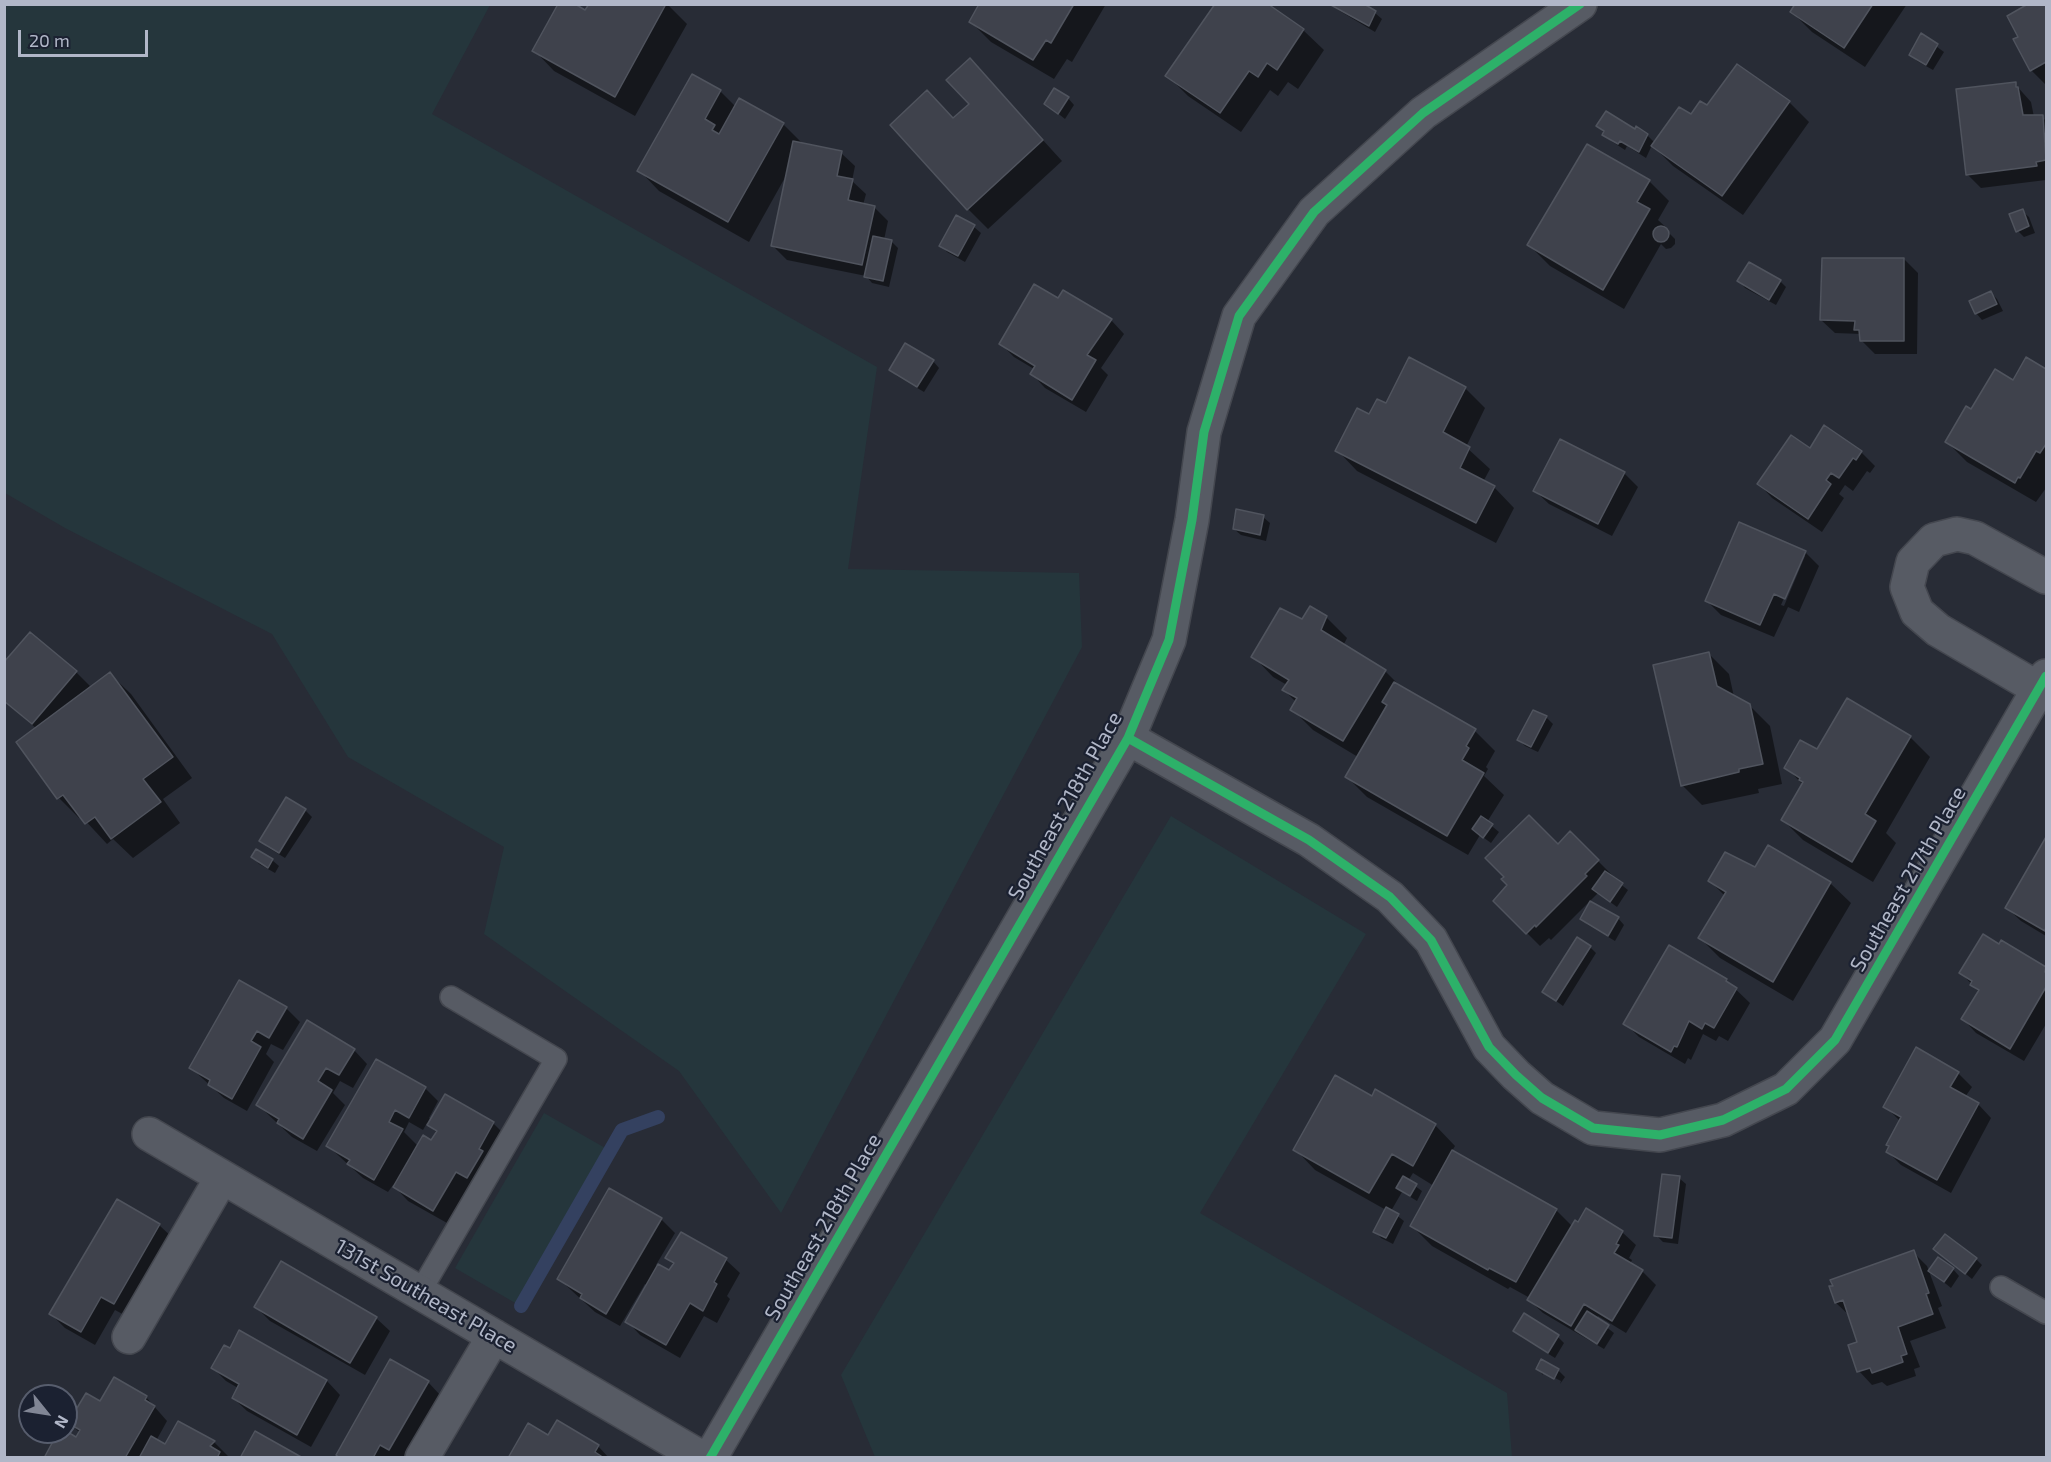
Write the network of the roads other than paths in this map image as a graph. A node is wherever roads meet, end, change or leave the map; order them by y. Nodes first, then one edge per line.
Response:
1 (1580, 4) edge
2 (2046, 577) edge
3 (2043, 682) edge
4 (1128, 738) junction
5 (451, 997) dead end
6 (149, 1134) dead end
7 (222, 1177) junction
8 (2001, 1287) dead end
9 (420, 1292) junction
10 (2046, 1313) edge
11 (494, 1336) junction
12 (129, 1337) dead end
13 (422, 1458) edge
14 (702, 1458) edge
15 (710, 1458) edge

1 - 4 street, Southeast 218th Place
2 - 3 street, Southeast 217th Place
3 - 4 street, Southeast 217th Place
4 - 15 street, Southeast 218th Place
5 - 9 lane
6 - 7 street, 131st Southeast Place
7 - 9 street, 131st Southeast Place
7 - 12 street
8 - 10 lane
9 - 11 street, 131st Southeast Place
11 - 13 street
11 - 14 street, 131st Southeast Place

